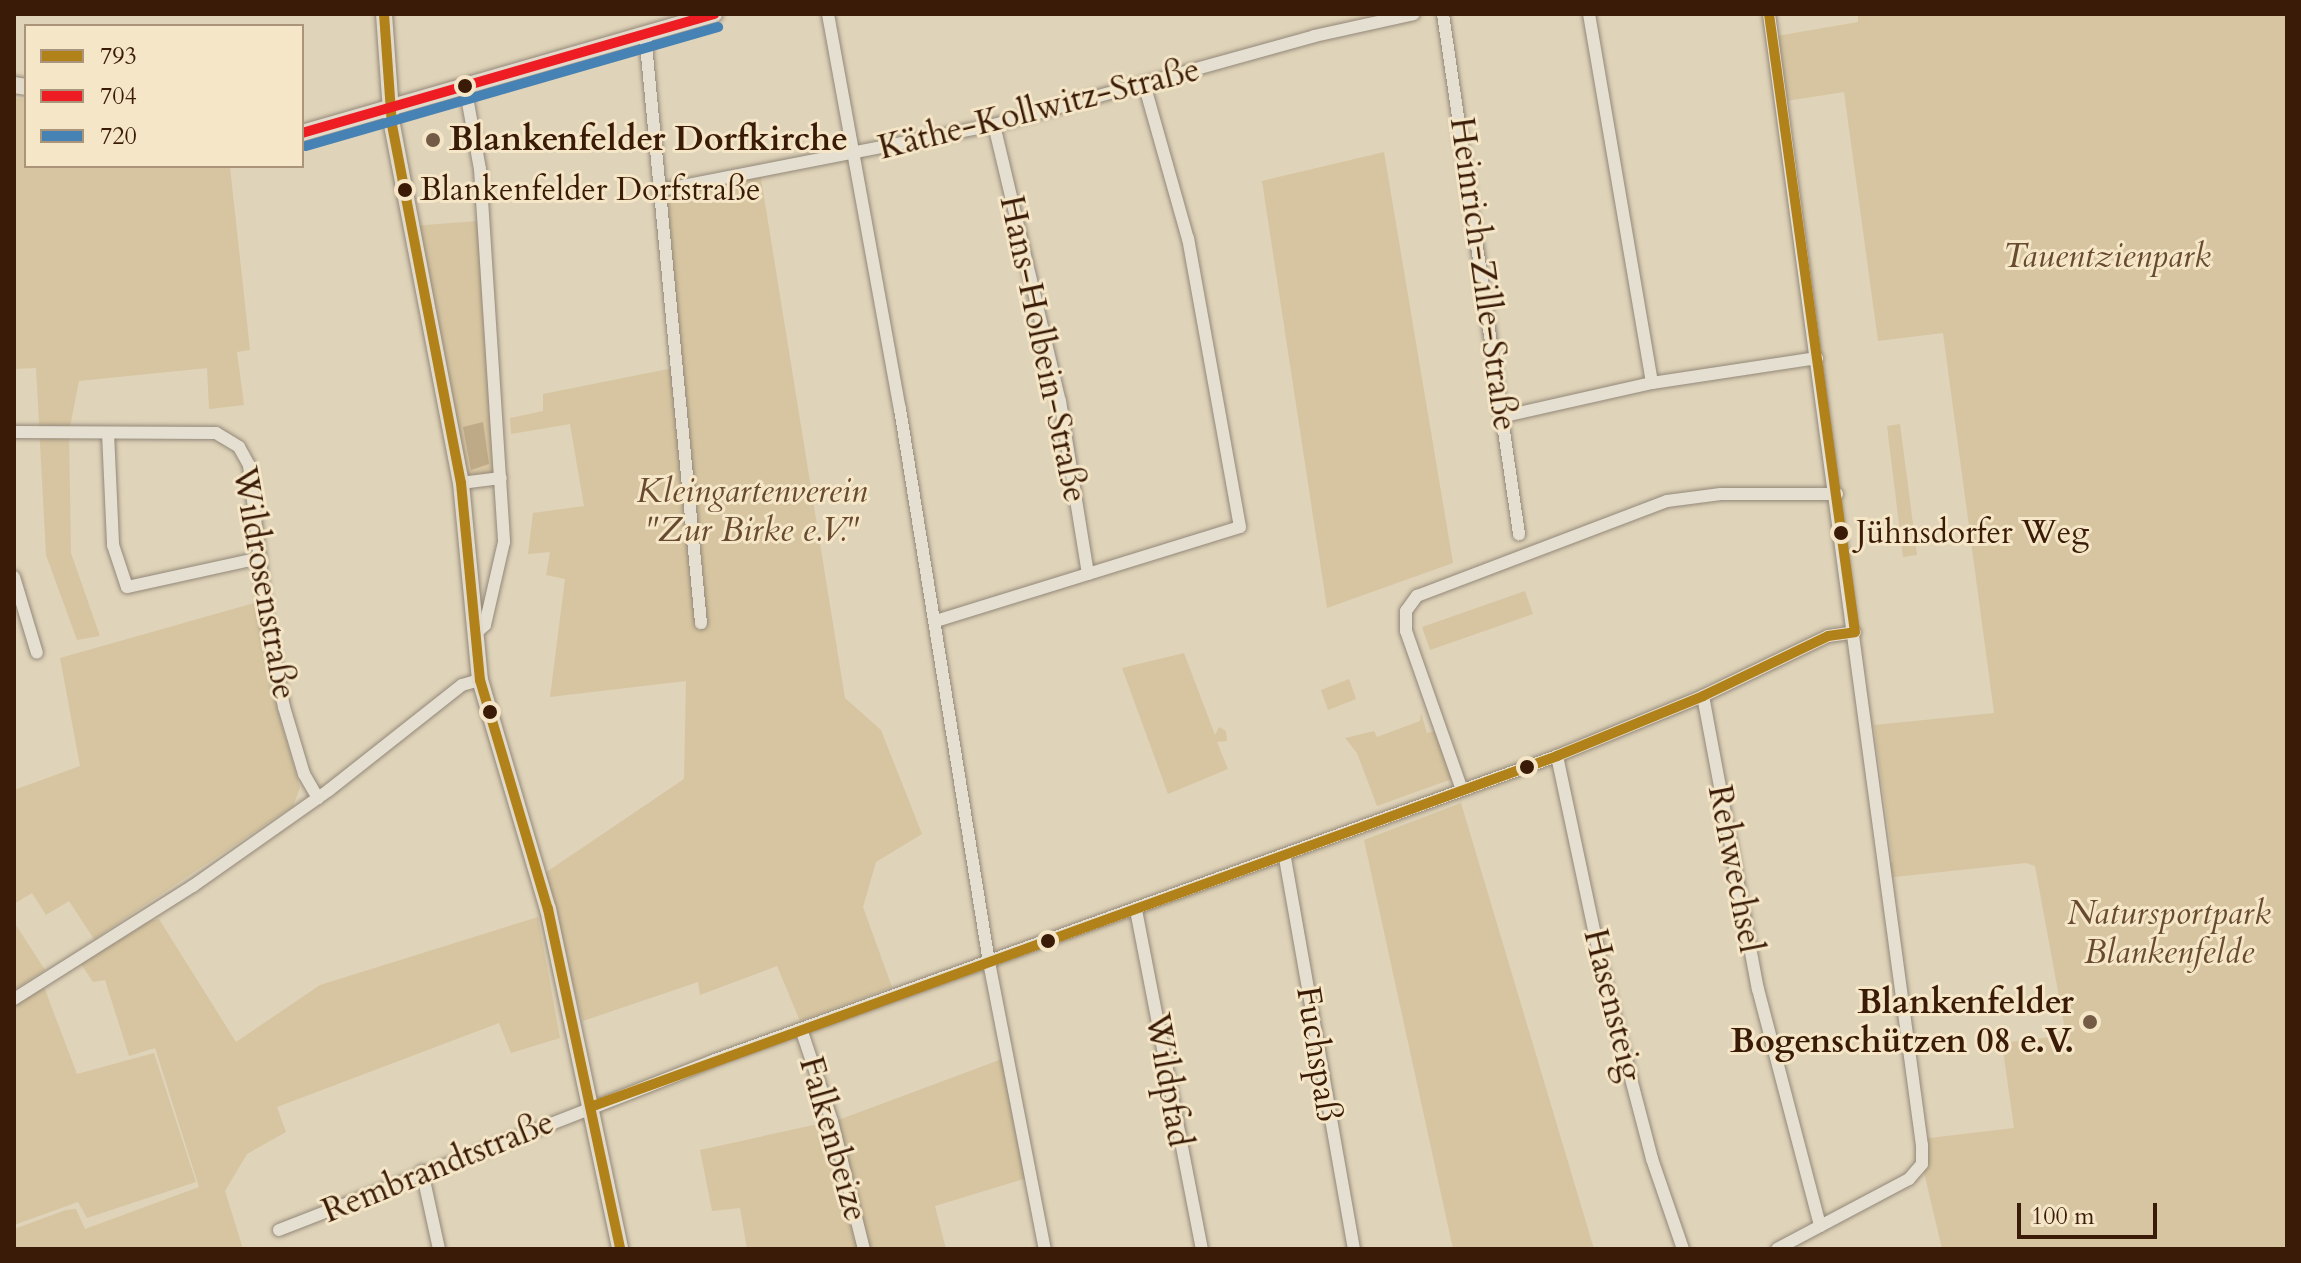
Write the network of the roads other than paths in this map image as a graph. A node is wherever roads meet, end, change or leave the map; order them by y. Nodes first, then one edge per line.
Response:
1 (384, 14) edge
2 (714, 14) edge
3 (828, 14) edge
4 (1414, 14) edge
5 (1443, 14) edge
6 (1589, 14) edge
7 (1769, 14) edge
8 (645, 34) junction
9 (1144, 84) junction
10 (465, 86) junction
11 (390, 107) junction
12 (994, 125) junction
13 (304, 132) edge
14 (856, 156) junction
15 (662, 190) junction
16 (1817, 358) junction
17 (1652, 383) junction
18 (1505, 416) junction
19 (14, 432) edge
20 (108, 433) junction
21 (501, 478) junction
22 (461, 483) junction
23 (1837, 494) junction
24 (1519, 534) dead end
25 (260, 558) junction
26 (1088, 574) junction
27 (14, 577) edge
28 (936, 621) junction
29 (701, 623) dead end
30 (478, 631) junction
31 (1855, 632) junction
32 (37, 653) dead end
33 (480, 680) junction
34 (1703, 696) junction
35 (1557, 756) junction
36 (1462, 790) junction
37 (318, 798) junction
38 (1285, 858) junction
39 (1136, 910) junction
40 (989, 962) junction
41 (14, 999) edge
42 (801, 1029) junction
43 (593, 1106) junction
44 (422, 1171) junction
45 (1820, 1226) junction
46 (279, 1230) dead end
47 (439, 1249) edge
48 (620, 1249) edge
49 (864, 1249) edge
50 (1045, 1249) edge
51 (1202, 1249) edge
52 (1354, 1249) edge
53 (1683, 1249) edge
54 (1777, 1249) edge

1 - 11 main road
2 - 8 main road
3 - 14 street
4 - 9 street, Käthe-Kollwitz-Straße
5 - 18 street, Heinrich-Zille-Straße
6 - 17 street
7 - 16 street
8 - 10 main road
8 - 15 street
9 - 12 street, Käthe-Kollwitz-Straße
9 - 26 street
10 - 11 main road
10 - 21 street
11 - 13 main road
11 - 22 main road
12 - 14 street, Käthe-Kollwitz-Straße
12 - 26 street, Hans-Holbein-Straße
14 - 15 street, Käthe-Kollwitz-Straße
14 - 28 street
15 - 29 street
16 - 17 street
16 - 23 street
17 - 18 street
18 - 24 street, Heinrich-Zille-Straße
19 - 20 street, Wildrosenstraße
20 - 25 street, Wildrosenstraße
20 - 25 street
21 - 22 street
21 - 30 street
22 - 30 main road
23 - 31 street
23 - 36 street
25 - 37 street, Wildrosenstraße
26 - 28 street
27 - 32 street
28 - 40 street
30 - 33 main road
31 - 34 street, Rembrandtstraße
31 - 45 street
33 - 37 street
33 - 43 main road
34 - 35 street, Rembrandtstraße
34 - 45 street, Rehwechsel
35 - 36 street, Rembrandtstraße
35 - 53 street, Hasensteig
36 - 38 street, Rembrandtstraße
37 - 41 street
38 - 39 street, Rembrandtstraße
38 - 52 street, Fuchspaß
39 - 40 street, Rembrandtstraße
39 - 51 street, Wildpfad
40 - 42 street, Rembrandtstraße
40 - 50 street
42 - 43 street, Rembrandtstraße
42 - 49 street, Falkenbeize
43 - 44 street, Rembrandtstraße
43 - 48 main road
44 - 46 street, Rembrandtstraße
44 - 47 street
45 - 54 street

